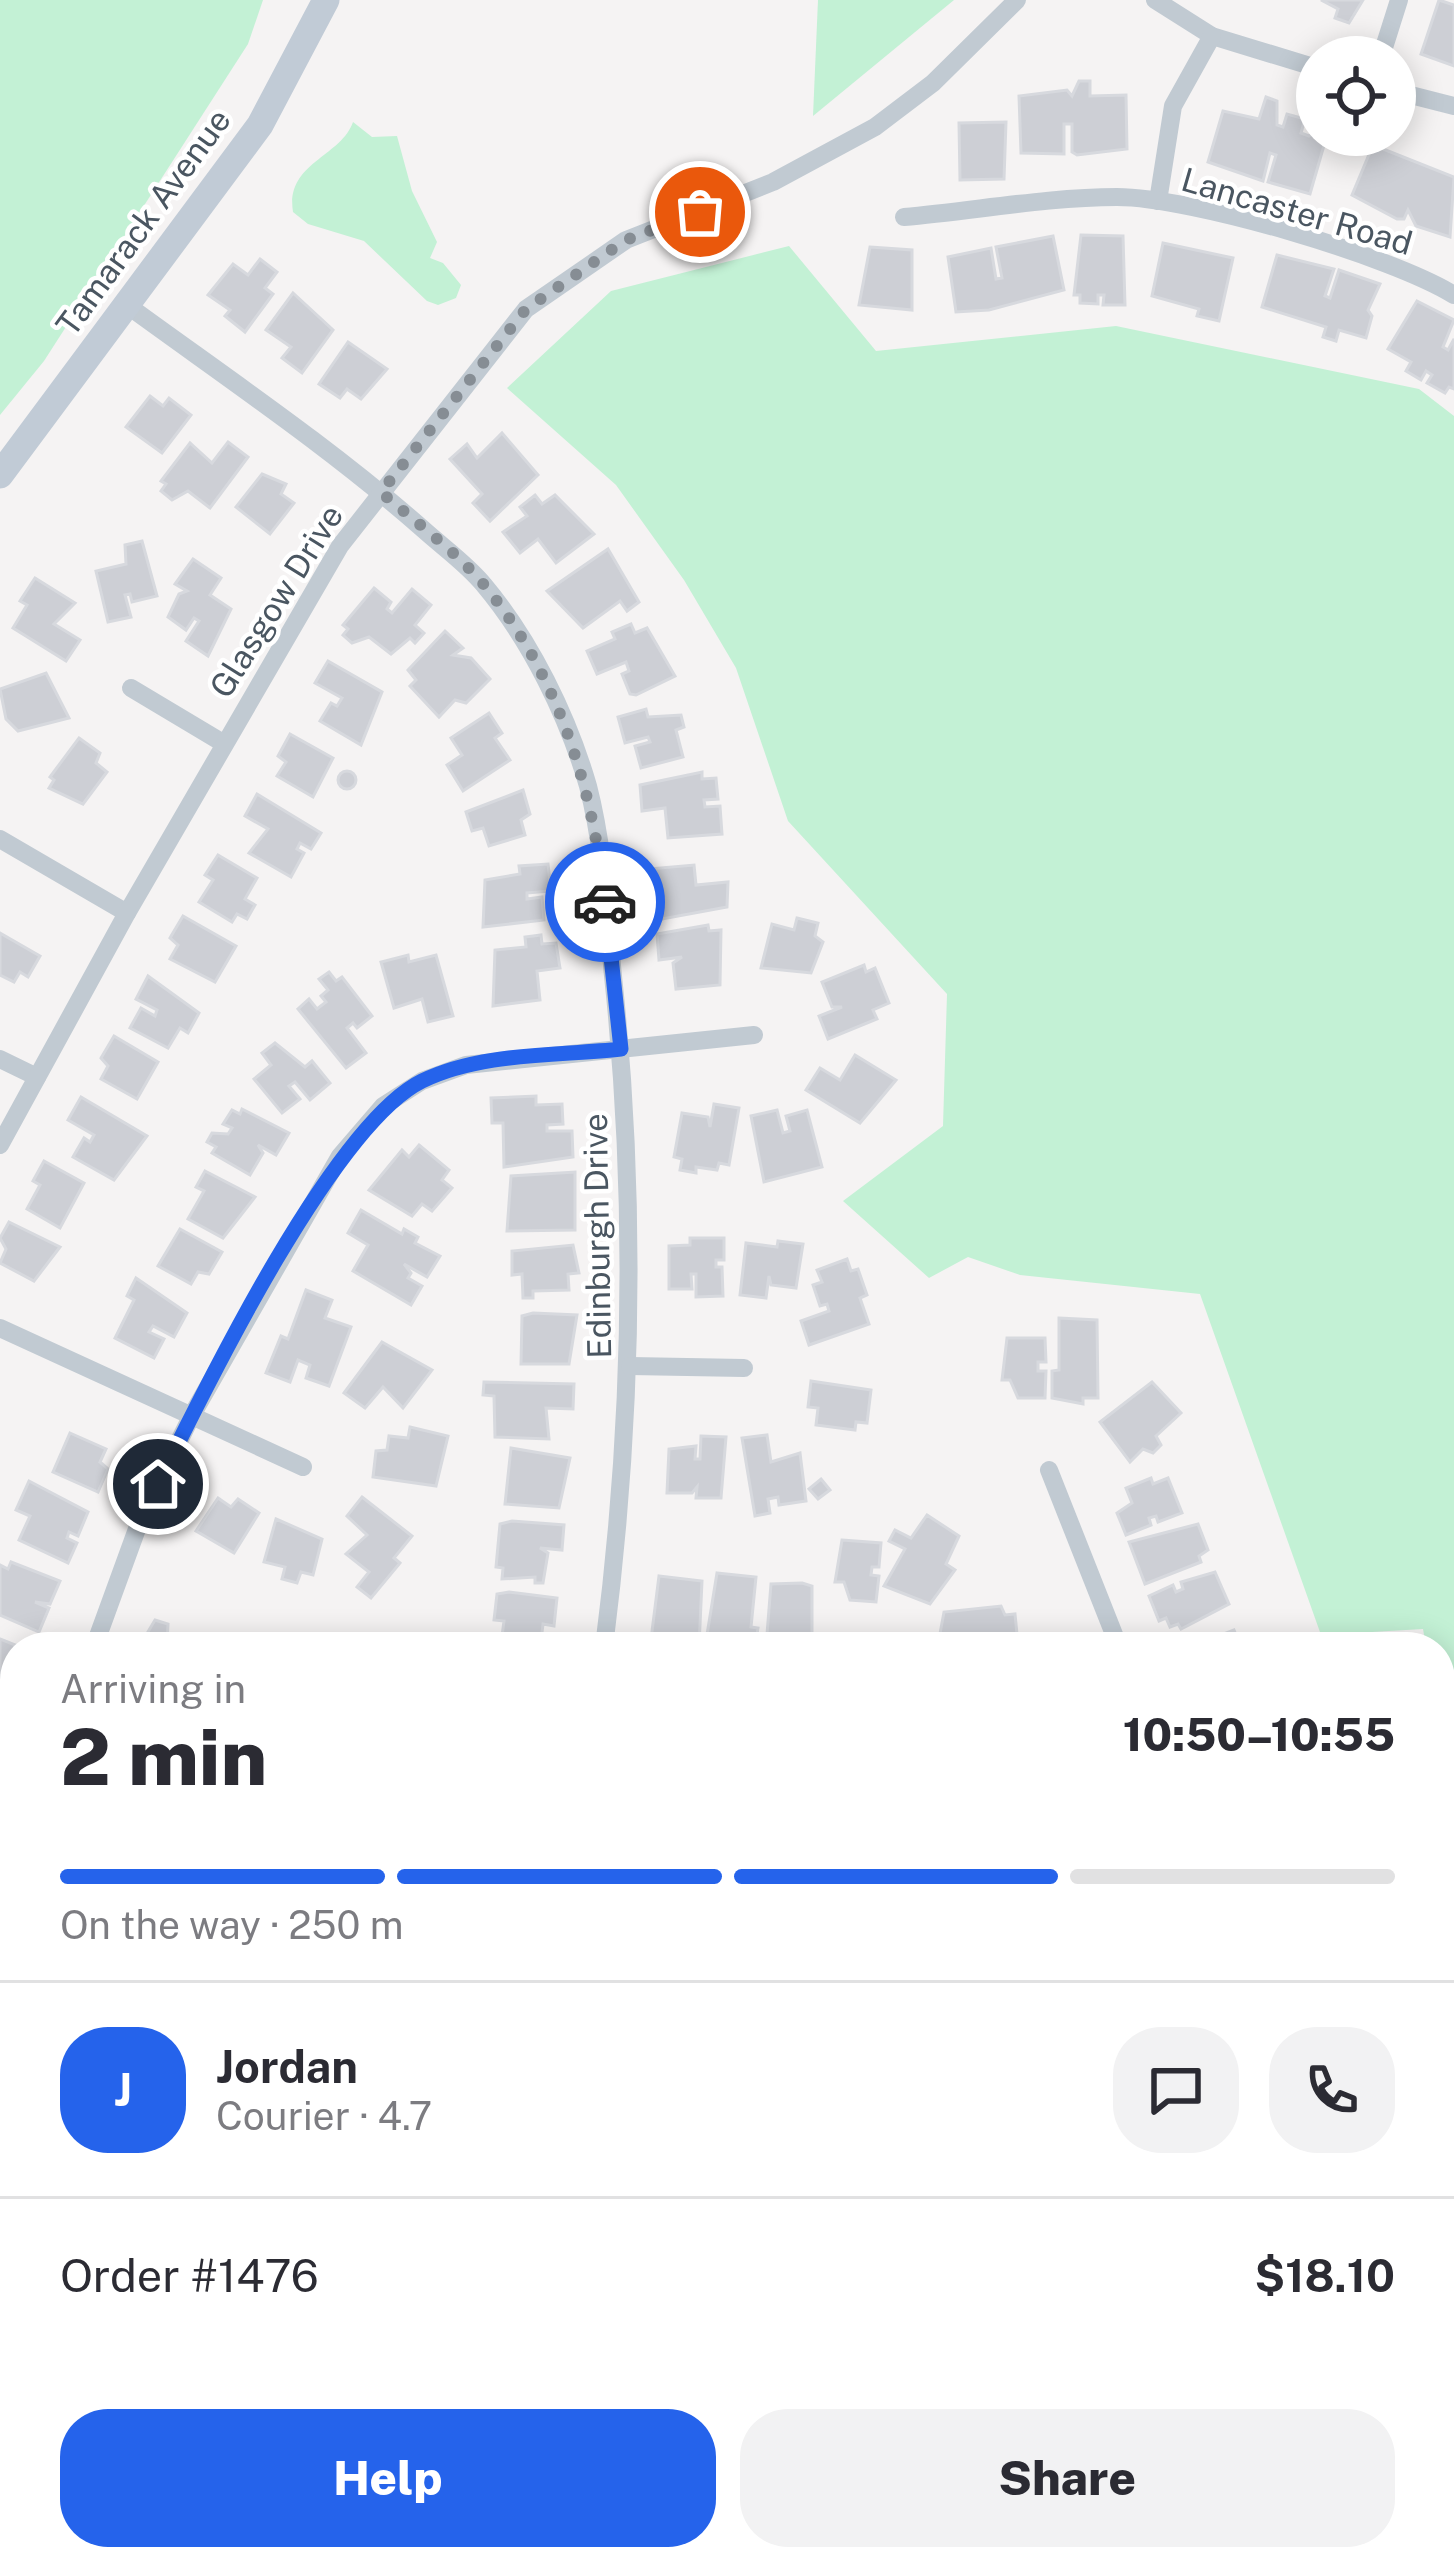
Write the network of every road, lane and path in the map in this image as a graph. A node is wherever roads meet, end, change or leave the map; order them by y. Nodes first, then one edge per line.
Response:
1 (326, 0) edge
2 (1017, 0) edge
3 (1155, 0) edge
4 (1399, 0) edge
5 (1212, 36) junction
6 (1388, 36) edge
7 (1296, 62) edge
8 (1416, 96) edge
9 (1454, 106) edge
10 (1158, 201) junction
11 (904, 217) dead end
12 (1454, 295) edge
13 (127, 305) junction
14 (0, 475) edge
15 (381, 492) junction
16 (131, 688) dead end
17 (224, 742) junction
18 (0, 839) edge
19 (127, 913) junction
20 (754, 1035) dead end
21 (621, 1049) junction
22 (0, 1059) edge
23 (37, 1077) junction
24 (0, 1145) edge
25 (0, 1328) edge
26 (630, 1366) junction
27 (744, 1368) dead end
28 (192, 1415) junction
29 (303, 1467) dead end
30 (1049, 1470) dead end
31 (99, 1632) edge
32 (606, 1632) edge
33 (1113, 1632) edge

1 - 13 main road, Tamarack Avenue
2 - 15 street, Glasgow Drive
3 - 5 street
4 - 6 street
5 - 7 street
5 - 10 street
8 - 9 street
10 - 11 street, Lancaster Road
10 - 12 street, Lancaster Road
13 - 14 main road, Tamarack Avenue
13 - 15 street, Edinburgh Drive
15 - 17 street, Glasgow Drive
15 - 21 street, Edinburgh Drive
16 - 17 street
17 - 19 street, Glasgow Drive
18 - 19 street
19 - 23 street, Glasgow Drive
20 - 21 street
21 - 26 street, Edinburgh Drive
21 - 28 street
22 - 23 street
23 - 24 street, Glasgow Drive
25 - 28 street
26 - 27 street
26 - 32 street, Edinburgh Drive
28 - 29 street
28 - 31 street
30 - 33 street

